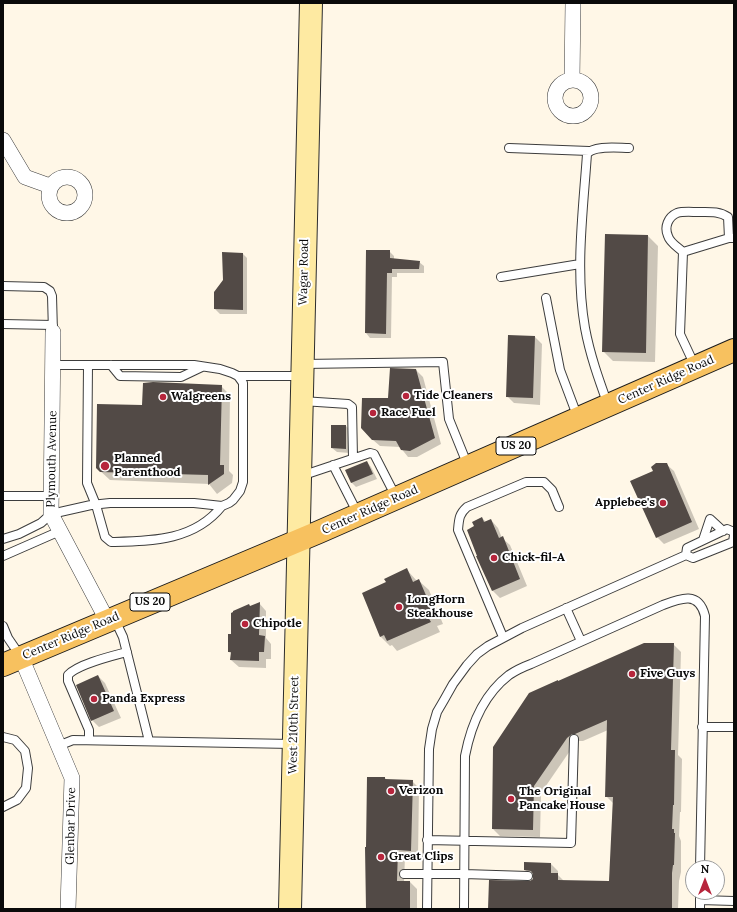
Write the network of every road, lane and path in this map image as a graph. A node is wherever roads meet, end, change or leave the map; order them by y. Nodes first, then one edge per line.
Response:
1 (311, 3) edge
2 (573, 3) edge
3 (572, 80) dead end
4 (3, 140) edge
5 (509, 148) dead end
6 (629, 148) dead end
7 (589, 151) junction
8 (50, 186) dead end
9 (731, 238) edge
10 (683, 252) junction
11 (580, 264) junction
12 (501, 277) dead end
13 (3, 286) edge
14 (546, 298) dead end
15 (3, 324) edge
16 (53, 329) junction
17 (734, 350) edge
18 (52, 365) junction
19 (88, 365) junction
20 (111, 365) junction
21 (202, 367) junction
22 (696, 367) junction
23 (302, 370) junction
24 (238, 376) junction
25 (301, 401) junction
26 (608, 406) junction
27 (578, 418) junction
28 (354, 458) junction
29 (333, 465) junction
30 (469, 466) junction
31 (300, 476) junction
32 (3, 496) edge
33 (51, 496) junction
34 (397, 498) junction
35 (96, 504) junction
36 (222, 506) junction
37 (559, 507) dead end
38 (51, 514) junction
39 (358, 515) junction
40 (60, 531) junction
41 (723, 531) junction
42 (734, 532) edge
43 (734, 535) edge
44 (3, 539) edge
45 (703, 540) junction
46 (298, 541) junction
47 (686, 555) junction
48 (3, 556) edge
49 (566, 608) junction
50 (111, 619) junction
51 (3, 626) edge
52 (503, 637) junction
53 (580, 642) junction
54 (127, 652) junction
55 (12, 661) edge
56 (702, 727) junction
57 (734, 727) edge
58 (3, 737) edge
59 (574, 739) dead end
60 (89, 740) junction
61 (149, 741) junction
62 (294, 744) junction
63 (58, 746) junction
64 (3, 807) edge
65 (427, 840) junction
66 (464, 840) junction
67 (700, 860) edge
68 (404, 874) dead end
69 (427, 874) junction
70 (464, 874) junction
71 (528, 876) dead end
72 (68, 909) edge
73 (290, 909) edge
74 (427, 909) edge
75 (464, 909) edge

1 - 23 main road, Wagar Road
2 - 3 street
4 - 8 street
5 - 7 lane
6 - 7 lane
7 - 11 lane
9 - 10 lane
9 - 10 lane
10 - 22 lane
11 - 12 lane
11 - 26 lane
13 - 16 lane
14 - 27 lane
15 - 16 lane
16 - 18 street, Plymouth Avenue
17 - 22 main road, Center Ridge Road / US 20
18 - 19 lane
18 - 33 street, Plymouth Avenue
19 - 20 lane
19 - 35 lane
20 - 21 lane
20 - 21 lane
21 - 24 lane
22 - 26 main road, Center Ridge Road / US 20
23 - 24 lane
23 - 25 main road, Wagar Road
23 - 30 lane
24 - 36 lane
25 - 28 lane
25 - 31 main road, Wagar Road
26 - 27 main road, Center Ridge Road / US 20
27 - 30 main road, Center Ridge Road / US 20
28 - 29 lane
28 - 34 lane
29 - 31 lane
29 - 39 lane
30 - 34 main road, Center Ridge Road / US 20
31 - 46 main road, Wagar Road
32 - 33 lane
33 - 38 street, Plymouth Avenue
34 - 39 main road, Center Ridge Road / US 20
35 - 36 lane
35 - 36 lane
35 - 38 lane
37 - 52 lane
38 - 40 street, Plymouth Avenue
38 - 44 lane
39 - 46 main road, Center Ridge Road / US 20
40 - 48 lane
40 - 50 street, Plymouth Avenue
41 - 42 lane
41 - 45 lane
41 - 45 lane
43 - 47 lane
45 - 47 lane
46 - 50 main road, Center Ridge Road / US 20
46 - 62 main road, West 210th Street
47 - 49 lane
49 - 52 lane
49 - 53 lane
50 - 54 lane
50 - 55 main road, Center Ridge Road / US 20
51 - 55 lane
52 - 65 lane
53 - 56 lane
53 - 66 lane
54 - 60 lane
54 - 61 lane
55 - 63 street, Glenbar Drive
56 - 57 lane
56 - 67 lane
58 - 64 lane
59 - 66 lane
60 - 61 lane
60 - 63 lane
61 - 62 lane
62 - 73 main road, West 210th Street
63 - 72 street, Glenbar Drive
65 - 66 lane
65 - 69 lane
66 - 70 lane
68 - 69 lane
69 - 70 lane
69 - 74 lane
70 - 71 lane
70 - 75 lane

